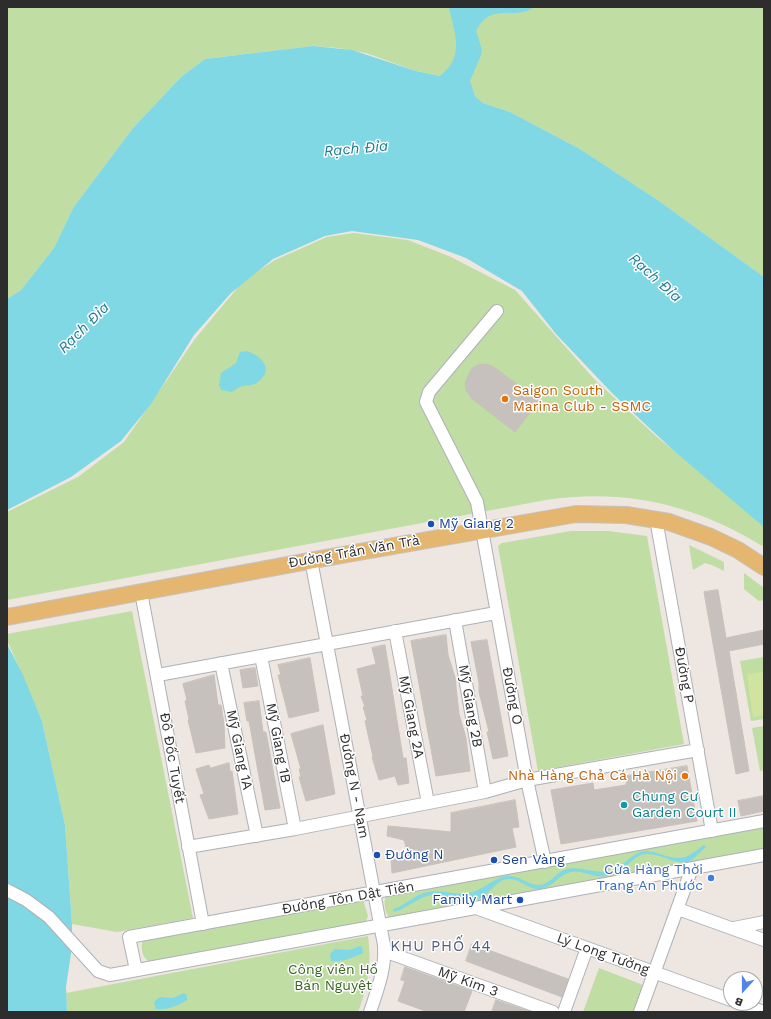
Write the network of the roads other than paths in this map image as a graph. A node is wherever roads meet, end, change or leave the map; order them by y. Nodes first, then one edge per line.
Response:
1 (497, 311) dead end
2 (656, 519) junction
3 (482, 529) junction
4 (311, 560) junction
5 (764, 568) edge
6 (141, 592) junction
7 (496, 613) junction
8 (7, 617) edge
9 (455, 620) junction
10 (395, 631) junction
11 (327, 644) junction
12 (261, 656) junction
13 (221, 663) junction
14 (158, 675) junction
15 (698, 750) junction
16 (528, 780) junction
17 (485, 792) junction
18 (428, 803) junction
19 (359, 816) junction
20 (764, 821) edge
21 (295, 829) junction
22 (712, 831) junction
23 (257, 836) junction
24 (188, 846) junction
25 (764, 855) edge
26 (545, 862) junction
27 (692, 868) junction
28 (7, 890) edge
29 (374, 894) junction
30 (476, 908) junction
31 (678, 909) junction
32 (764, 922) edge
33 (203, 924) junction
34 (379, 925) junction
35 (733, 928) junction
36 (764, 940) edge
37 (587, 948) junction
38 (384, 951) junction
39 (136, 970) junction
40 (655, 972) junction
41 (723, 997) edge
42 (370, 1012) edge
43 (553, 1012) edge
44 (564, 1012) edge
45 (640, 1012) edge

1 - 3 street, Đường O
2 - 3 main road, Đường Trần Văn Trà
2 - 5 main road, Đường Trần Văn Trà
2 - 15 street, Đường P
3 - 4 main road, Đường Trần Văn Trà
3 - 7 street, Đường O
4 - 6 main road, Đường Trần Văn Trà
4 - 11 street, Đường N - Nam
6 - 8 main road, Đường Trần Văn Trà
6 - 14 street, Đô Đốc Tuyết
7 - 9 street
7 - 16 street, Đường O
9 - 10 street
9 - 17 street, Mỹ Giang 2B
10 - 11 street
10 - 18 street, Mỹ Giang 2A
11 - 12 street
11 - 19 street, Đường N - Nam
12 - 13 street
12 - 21 street, Mỹ Giang 1B
13 - 14 street
13 - 23 street, Mỹ Giang 1A
14 - 24 street, Đô Đốc Tuyết
15 - 16 street
15 - 22 street, Đường P
16 - 17 street
16 - 26 street, Đường O
17 - 18 street
18 - 19 street
19 - 21 street
19 - 29 street, Đường N - Nam
20 - 22 street, Đường Tôn Dật Tiên
21 - 23 street
22 - 26 street, Đường Tôn Dật Tiên
23 - 24 street
24 - 33 street, Đô Đốc Tuyết
25 - 27 street
26 - 29 street, Đường Tôn Dật Tiên
27 - 30 street
27 - 31 street
28 - 39 street
29 - 33 street, Đường Tôn Dật Tiên
29 - 34 street, Đường N - Nam
30 - 34 street
30 - 37 street, Lý Long Tường
31 - 35 street
31 - 40 street
32 - 35 street
33 - 39 street, Đường Tôn Dật Tiên
34 - 38 street, Đường N - Nam
34 - 39 street
35 - 36 street
37 - 40 street, Lý Long Tường
37 - 44 street
38 - 42 street, Đường N - Nam
38 - 43 street, Mỹ Kim 3
40 - 41 street, Lý Long Tường
40 - 45 street

